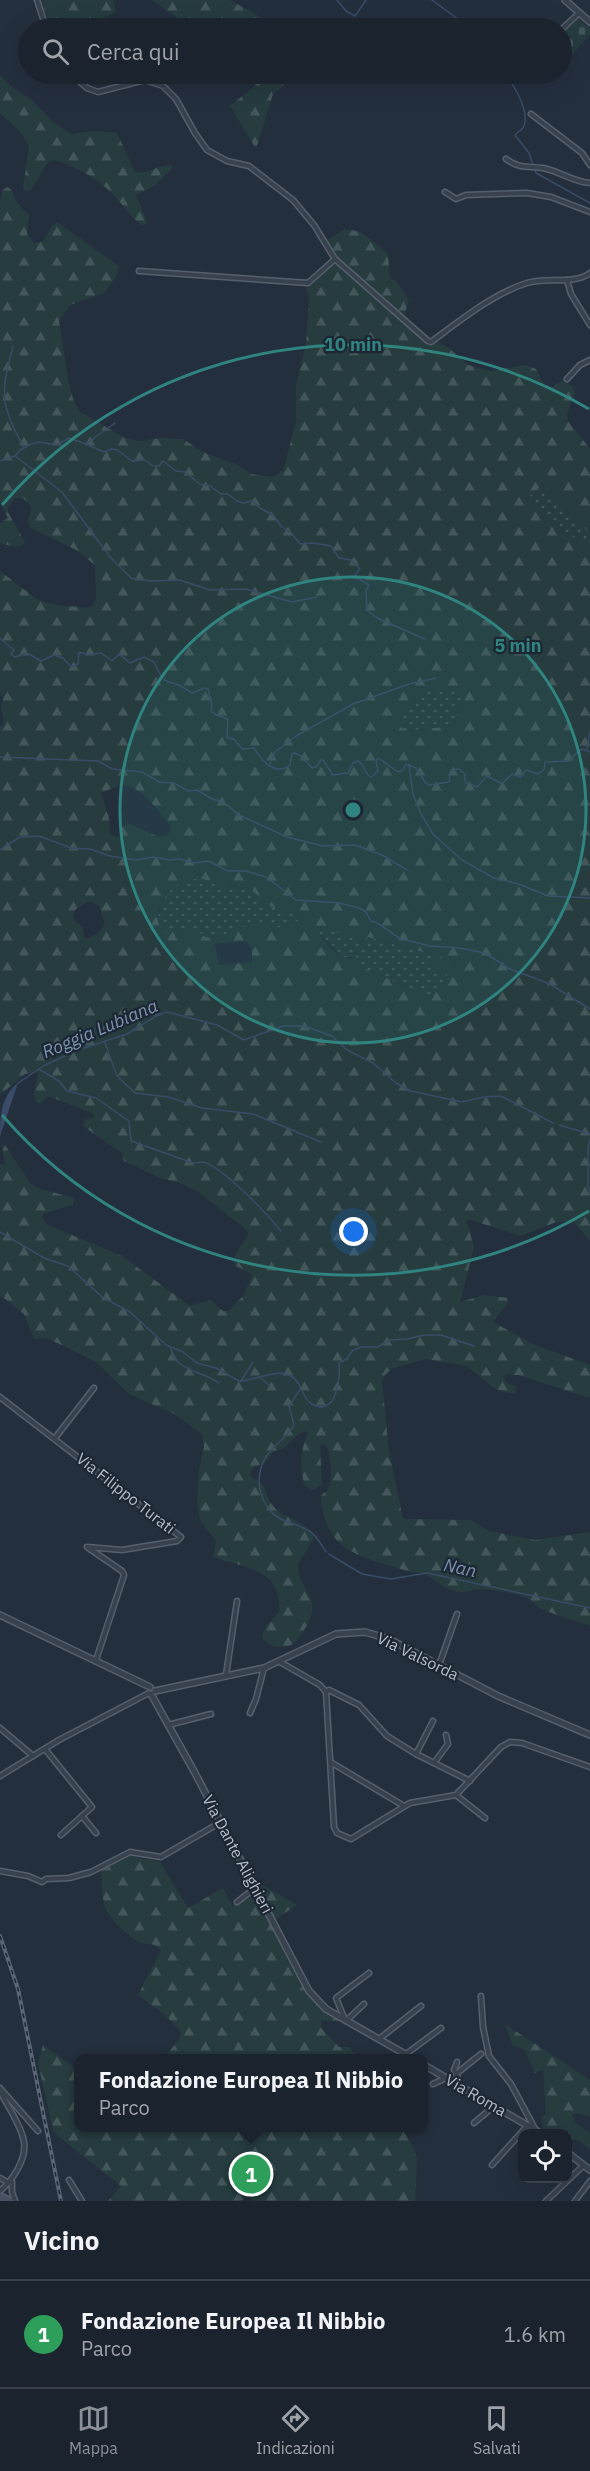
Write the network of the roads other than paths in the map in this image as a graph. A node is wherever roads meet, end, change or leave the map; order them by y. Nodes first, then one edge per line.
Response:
1 (38, 0) edge
2 (565, 0) edge
3 (578, 10) junction
4 (43, 18) edge
5 (571, 18) edge
6 (590, 22) edge
7 (82, 84) edge
8 (129, 84) edge
9 (157, 84) edge
10 (531, 114) dead end
11 (506, 159) dead end
12 (590, 165) edge
13 (590, 183) edge
14 (445, 192) dead end
15 (590, 212) edge
16 (335, 259) junction
17 (139, 270) dead end
18 (590, 273) edge
19 (567, 280) junction
20 (590, 325) edge
21 (590, 360) edge
22 (567, 379) dead end
23 (94, 1388) dead end
24 (0, 1397) edge
25 (55, 1437) junction
26 (237, 1601) dead end
27 (457, 1614) dead end
28 (0, 1615) edge
29 (96, 1660) junction
30 (280, 1662) junction
31 (439, 1666) junction
32 (264, 1668) junction
33 (226, 1675) junction
34 (151, 1691) junction
35 (326, 1692) junction
36 (250, 1713) dead end
37 (211, 1714) dead end
38 (433, 1721) dead end
39 (168, 1725) junction
40 (0, 1728) edge
41 (446, 1735) dead end
42 (590, 1735) edge
43 (45, 1749) junction
44 (416, 1754) junction
45 (33, 1756) junction
46 (331, 1762) junction
47 (434, 1763) junction
48 (590, 1767) edge
49 (0, 1776) edge
50 (470, 1781) junction
51 (456, 1795) junction
52 (404, 1806) junction
53 (82, 1816) junction
54 (485, 1818) dead end
55 (221, 1822) junction
56 (96, 1833) dead end
57 (61, 1835) dead end
58 (0, 1871) edge
59 (255, 1887) junction
60 (237, 1902) dead end
61 (369, 1973) dead end
62 (482, 1996) dead end
63 (364, 2004) dead end
64 (421, 2006) dead end
65 (345, 2020) junction
66 (441, 2028) dead end
67 (379, 2039) junction
68 (403, 2054) edge
69 (406, 2054) edge
70 (482, 2054) dead end
71 (457, 2062) dead end
72 (428, 2068) edge
73 (456, 2074) junction
74 (446, 2078) junction
75 (433, 2084) dead end
76 (457, 2084) junction
77 (0, 2090) edge
78 (495, 2106) junction
79 (474, 2123) dead end
80 (528, 2124) junction
81 (535, 2129) joint
82 (38, 2131) dead end
83 (572, 2157) edge
84 (492, 2165) dead end
85 (584, 2165) junction
86 (590, 2170) edge
87 (0, 2178) edge
88 (12, 2179) junction
89 (69, 2180) dead end
90 (590, 2181) edge
91 (9, 2183) junction
92 (0, 2191) edge
93 (0, 2196) edge
94 (13, 2201) edge
95 (82, 2201) edge
96 (546, 2201) edge
97 (575, 2201) edge

1 - 4 street
2 - 3 street
3 - 5 street
3 - 6 street
7 - 8 street
9 - 16 street
10 - 12 street
11 - 13 street
14 - 15 street
16 - 17 street
16 - 19 street
18 - 19 street
19 - 20 street
21 - 22 street
23 - 25 street
24 - 25 street, Via Filippo Turati
25 - 29 street, Via Filippo Turati
26 - 33 street
27 - 31 street
28 - 29 street
29 - 34 street
30 - 31 street, Via Valsorda
30 - 32 street, Via Valsorda
30 - 35 street
31 - 42 street, Via Valsorda
32 - 33 street, Via Valsorda
32 - 36 street
33 - 34 street, Via Valsorda
34 - 39 street, Via Dante Alighieri
34 - 43 street
35 - 44 street
35 - 46 street
37 - 39 street
38 - 44 street
39 - 55 street, Via Dante Alighieri
40 - 45 street
41 - 47 street
43 - 45 street
43 - 53 street
44 - 47 street
45 - 49 street
46 - 52 street
46 - 52 street
47 - 50 street
48 - 50 street
50 - 51 street
51 - 52 street
51 - 54 street
53 - 56 street
53 - 57 street
55 - 58 street
55 - 59 street, Via Dante Alighieri
59 - 60 street
59 - 65 street, Via Dante Alighieri
61 - 65 street
62 - 81 street
63 - 65 street
64 - 67 street
65 - 67 street
66 - 69 street
67 - 68 street
70 - 73 street
71 - 73 street
72 - 74 street, Via Roma
73 - 76 street
74 - 75 street
74 - 76 street, Via Roma
76 - 78 street, Via Roma
77 - 82 street
77 - 88 street
78 - 79 street
78 - 80 street, Via Roma
80 - 81 street, Via Roma
80 - 84 street, Via Roma
83 - 85 street
85 - 86 street
85 - 96 street
87 - 91 street
88 - 91 street
88 - 94 street
89 - 95 street
90 - 97 street
91 - 92 street
93 - 94 main road

